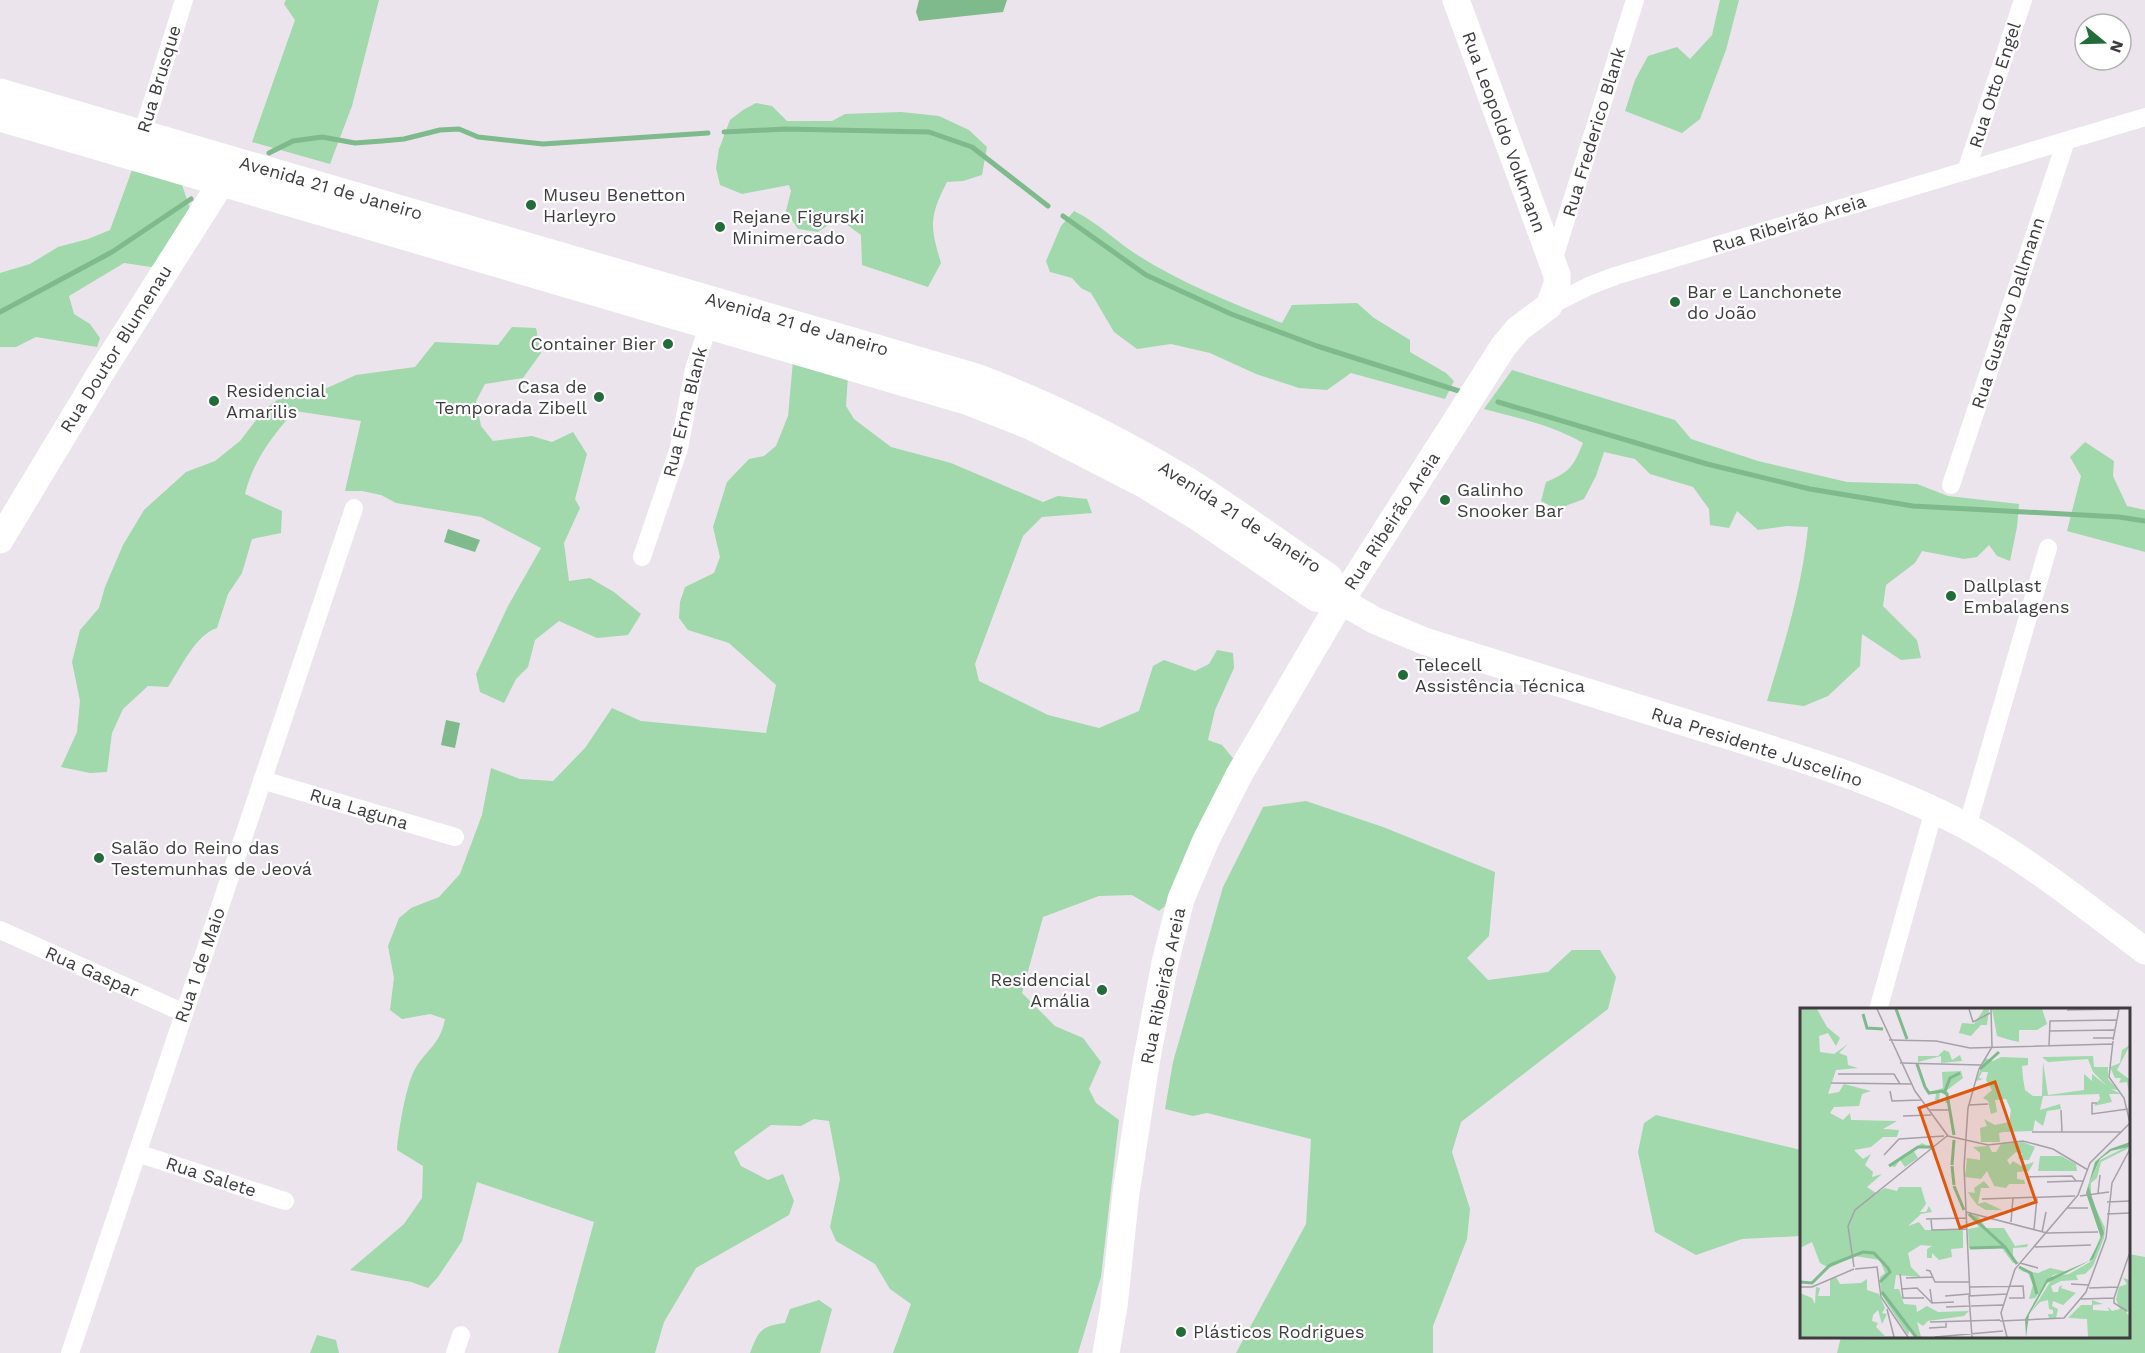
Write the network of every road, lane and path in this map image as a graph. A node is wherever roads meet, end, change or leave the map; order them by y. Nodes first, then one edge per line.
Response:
1 (184, 0) edge
2 (1456, 0) edge
3 (1635, 0) edge
4 (2023, 0) edge
5 (0, 92) edge
6 (2145, 117) edge
7 (0, 118) edge
8 (2066, 141) junction
9 (138, 146) junction
10 (1966, 171) junction
11 (229, 172) junction
12 (1552, 264) junction
13 (1542, 311) junction
14 (712, 313) junction
15 (1951, 485) dead end
16 (354, 508) dead end
17 (0, 540) edge
18 (2048, 548) dead end
19 (642, 557) dead end
20 (1341, 601) junction
21 (262, 780) junction
22 (1934, 810) junction
23 (1967, 827) junction
24 (455, 837) dead end
25 (0, 930) edge
26 (2145, 951) edge
27 (1879, 1008) edge
28 (184, 1013) junction
29 (137, 1153) junction
30 (285, 1202) dead end
31 (461, 1335) dead end
32 (70, 1353) edge
33 (455, 1353) edge
34 (1106, 1353) edge

1 - 9 street, Rua Brusque
2 - 12 street, Rua Leopoldo Volkmann
3 - 12 street, Rua Frederico Blank
4 - 10 street, Rua Otto Engel
5 - 9 street, Avenida 21 de Janeiro
6 - 8 street, Rua Ribeirão Areia
7 - 9 street, Avenida 21 de Janeiro
8 - 10 street, Rua Ribeirão Areia
8 - 15 street, Rua Gustavo Dallmann
9 - 11 street, Avenida 21 de Janeiro
10 - 13 street, Rua Ribeirão Areia
11 - 14 street, Avenida 21 de Janeiro
11 - 17 street, Rua Doutor Blumenau
12 - 13 street
13 - 20 street, Rua Ribeirão Areia
14 - 19 street, Rua Erna Blank
14 - 20 street, Avenida 21 de Janeiro
16 - 21 street, Rua 1 de Maio
18 - 23 street
20 - 22 street, Rua Presidente Juscelino
20 - 34 street, Rua Ribeirão Areia
21 - 24 street, Rua Laguna
21 - 28 street, Rua 1 de Maio
22 - 23 street, Rua Presidente Juscelino
22 - 27 street
23 - 26 street, Rua Presidente Juscelino
25 - 28 street, Rua Gaspar
28 - 29 street, Rua 1 de Maio
29 - 30 street, Rua Salete
29 - 32 street, Rua 1 de Maio
31 - 33 street

